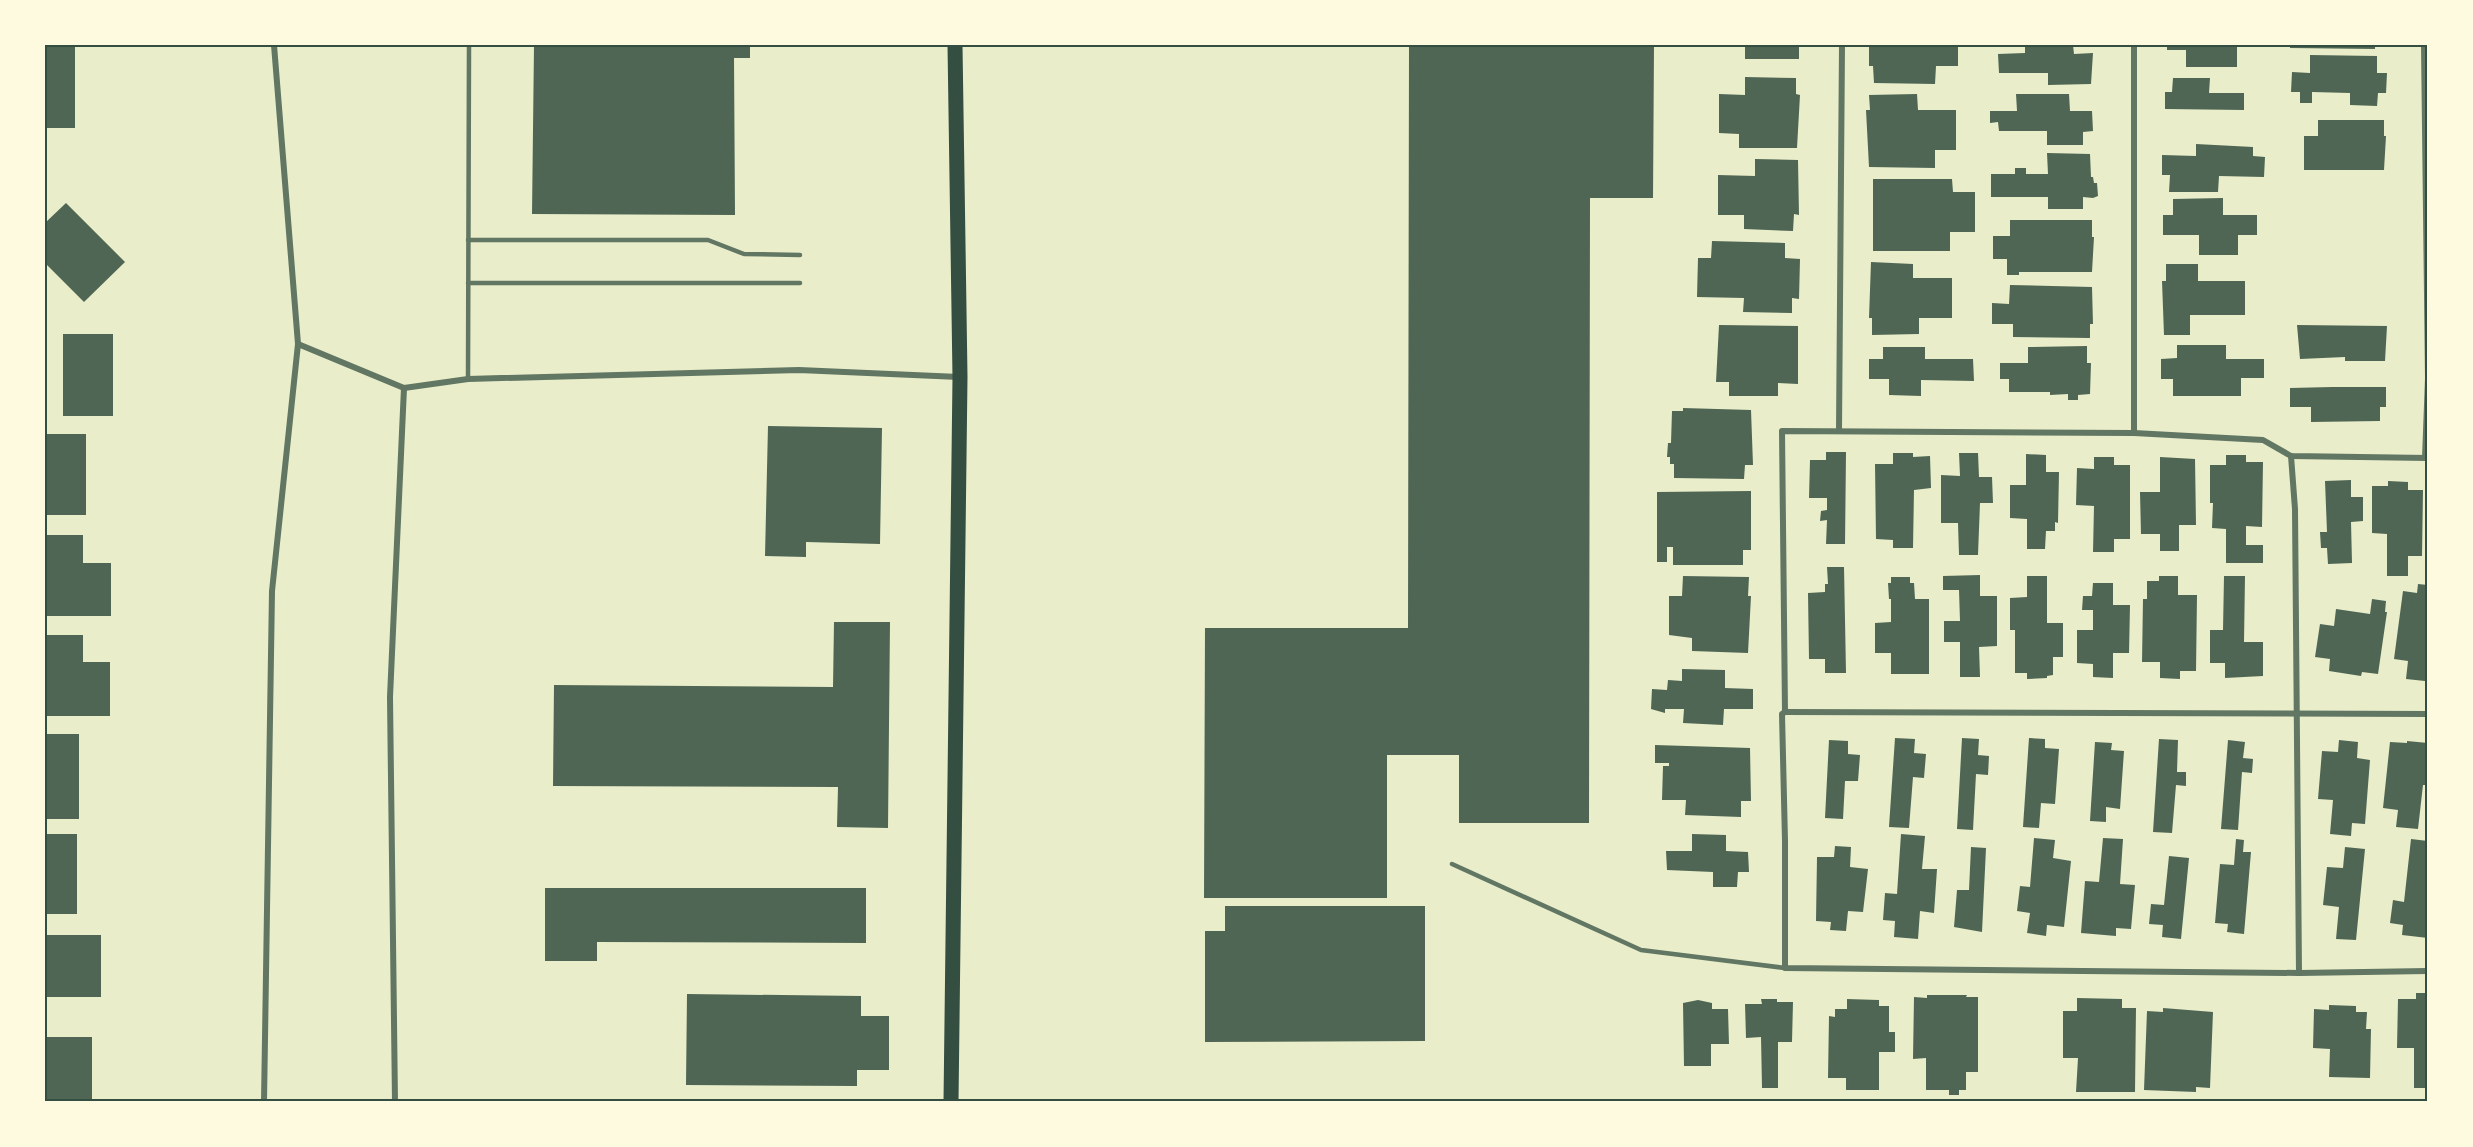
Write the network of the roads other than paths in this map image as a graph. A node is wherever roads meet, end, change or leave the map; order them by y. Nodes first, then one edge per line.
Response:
1 (274, 45) edge
2 (469, 45) edge
3 (955, 45) edge
4 (1842, 45) edge
5 (2134, 45) edge
6 (2424, 45) edge
7 (468, 240) junction
8 (800, 255) dead end
9 (468, 283) junction
10 (800, 283) dead end
11 (298, 344) junction
12 (960, 377) junction
13 (468, 379) junction
14 (404, 388) junction
15 (1839, 431) junction
16 (2134, 433) junction
17 (2291, 456) junction
18 (2426, 458) edge
19 (1785, 712) junction
20 (2295, 714) junction
21 (2428, 714) edge
22 (1452, 864) dead end
23 (1785, 968) junction
24 (2428, 971) edge
25 (2299, 972) junction
26 (264, 1102) edge
27 (395, 1102) edge
28 (951, 1102) edge

1 - 11 street
2 - 7 lane
3 - 12 main road
4 - 15 street
5 - 16 street
6 - 18 street
7 - 8 lane
7 - 9 lane
9 - 10 lane
9 - 13 lane
11 - 14 street
11 - 26 street
12 - 13 street
12 - 28 main road
13 - 14 street
14 - 27 street
15 - 16 street
15 - 19 street
16 - 17 street
17 - 18 street
17 - 20 street
19 - 20 street
19 - 23 street
20 - 21 street
20 - 25 street
22 - 23 lane
23 - 25 street
24 - 25 street

